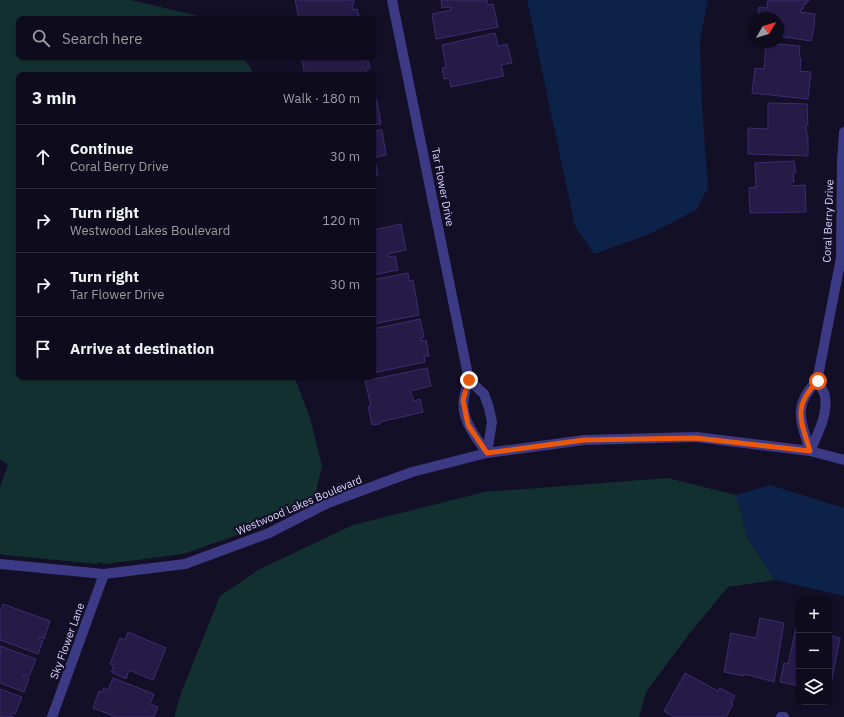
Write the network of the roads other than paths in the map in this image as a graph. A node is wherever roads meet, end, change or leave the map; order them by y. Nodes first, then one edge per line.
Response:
1 (392, 0) edge
2 (844, 132) edge
3 (469, 380) junction
4 (818, 381) junction
5 (810, 451) junction
6 (487, 453) junction
7 (844, 460) edge
8 (0, 564) edge
9 (104, 574) junction
10 (52, 717) edge
11 (781, 717) edge
12 (784, 717) edge

1 - 3 street, Tar Flower Drive
2 - 4 street, Coral Berry Drive
3 - 6 street, Tar Flower Drive
3 - 6 street
4 - 5 street
4 - 5 street
5 - 6 street, Westwood Lakes Boulevard
5 - 7 street, Westwood Lakes Boulevard
6 - 9 street, Westwood Lakes Boulevard
8 - 9 street, Westwood Lakes Boulevard
9 - 10 street, Sky Flower Lane
11 - 12 street

